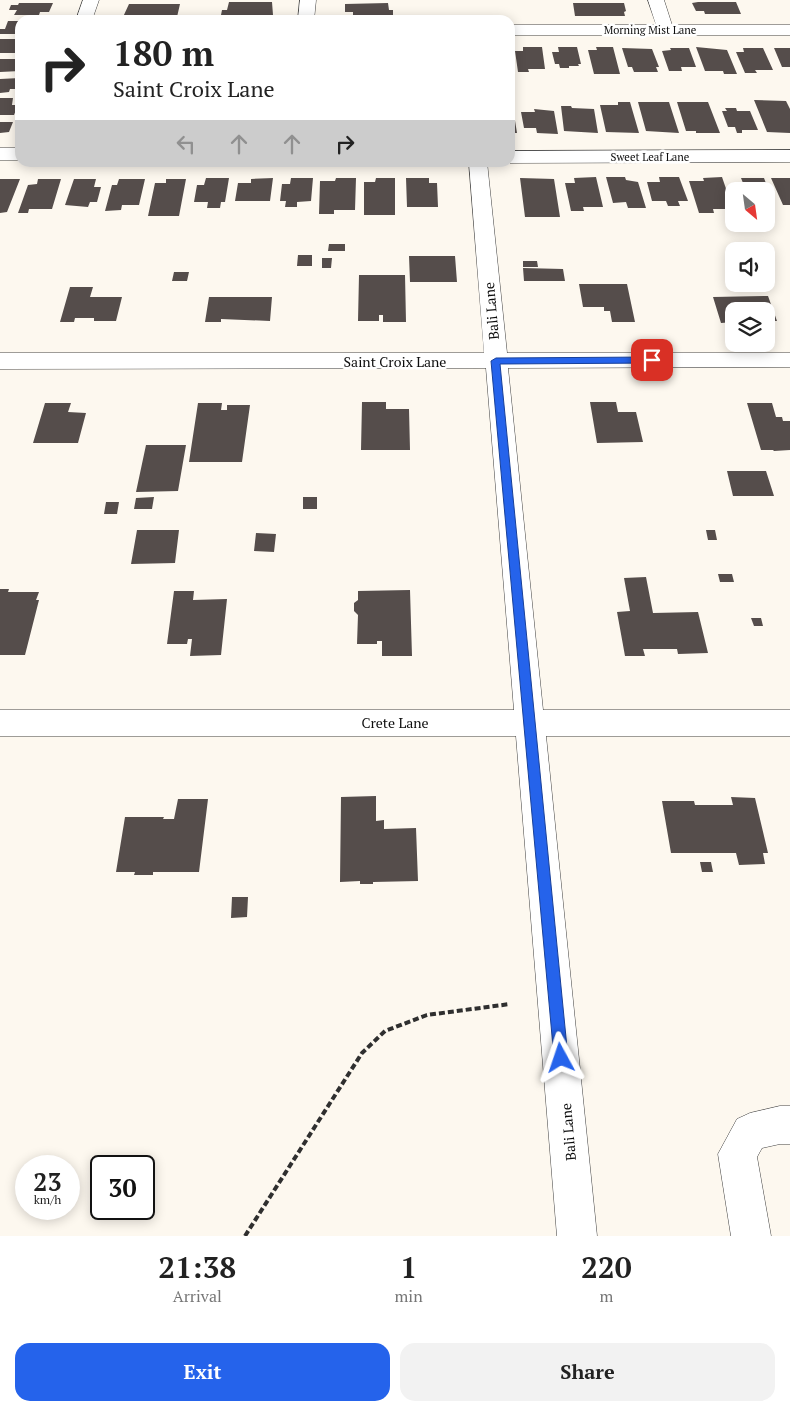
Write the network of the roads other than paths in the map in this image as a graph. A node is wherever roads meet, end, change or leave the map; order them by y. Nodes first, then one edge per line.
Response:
1 (91, 0) edge
2 (308, 0) edge
3 (656, 0) edge
4 (86, 15) edge
5 (306, 15) edge
6 (515, 30) edge
7 (666, 30) junction
8 (790, 30) edge
9 (0, 154) edge
10 (15, 154) edge
11 (790, 156) edge
12 (515, 157) edge
13 (478, 167) edge
14 (790, 360) edge
15 (0, 361) edge
16 (496, 361) junction
17 (530, 722) junction
18 (0, 723) edge
19 (790, 723) edge
20 (790, 1125) edge
21 (577, 1236) edge
22 (751, 1236) edge

1 - 4 street
2 - 5 street
3 - 7 street
6 - 7 street, Morning Mist Lane
7 - 8 street, Morning Mist Lane
9 - 10 street
11 - 12 street, Sweet Leaf Lane
13 - 16 street, Bali Lane
14 - 16 street, Saint Croix Lane
15 - 16 street, Saint Croix Lane
16 - 17 street, Bali Lane
17 - 18 street, Crete Lane
17 - 19 street, Crete Lane
17 - 21 street, Bali Lane
20 - 22 street

